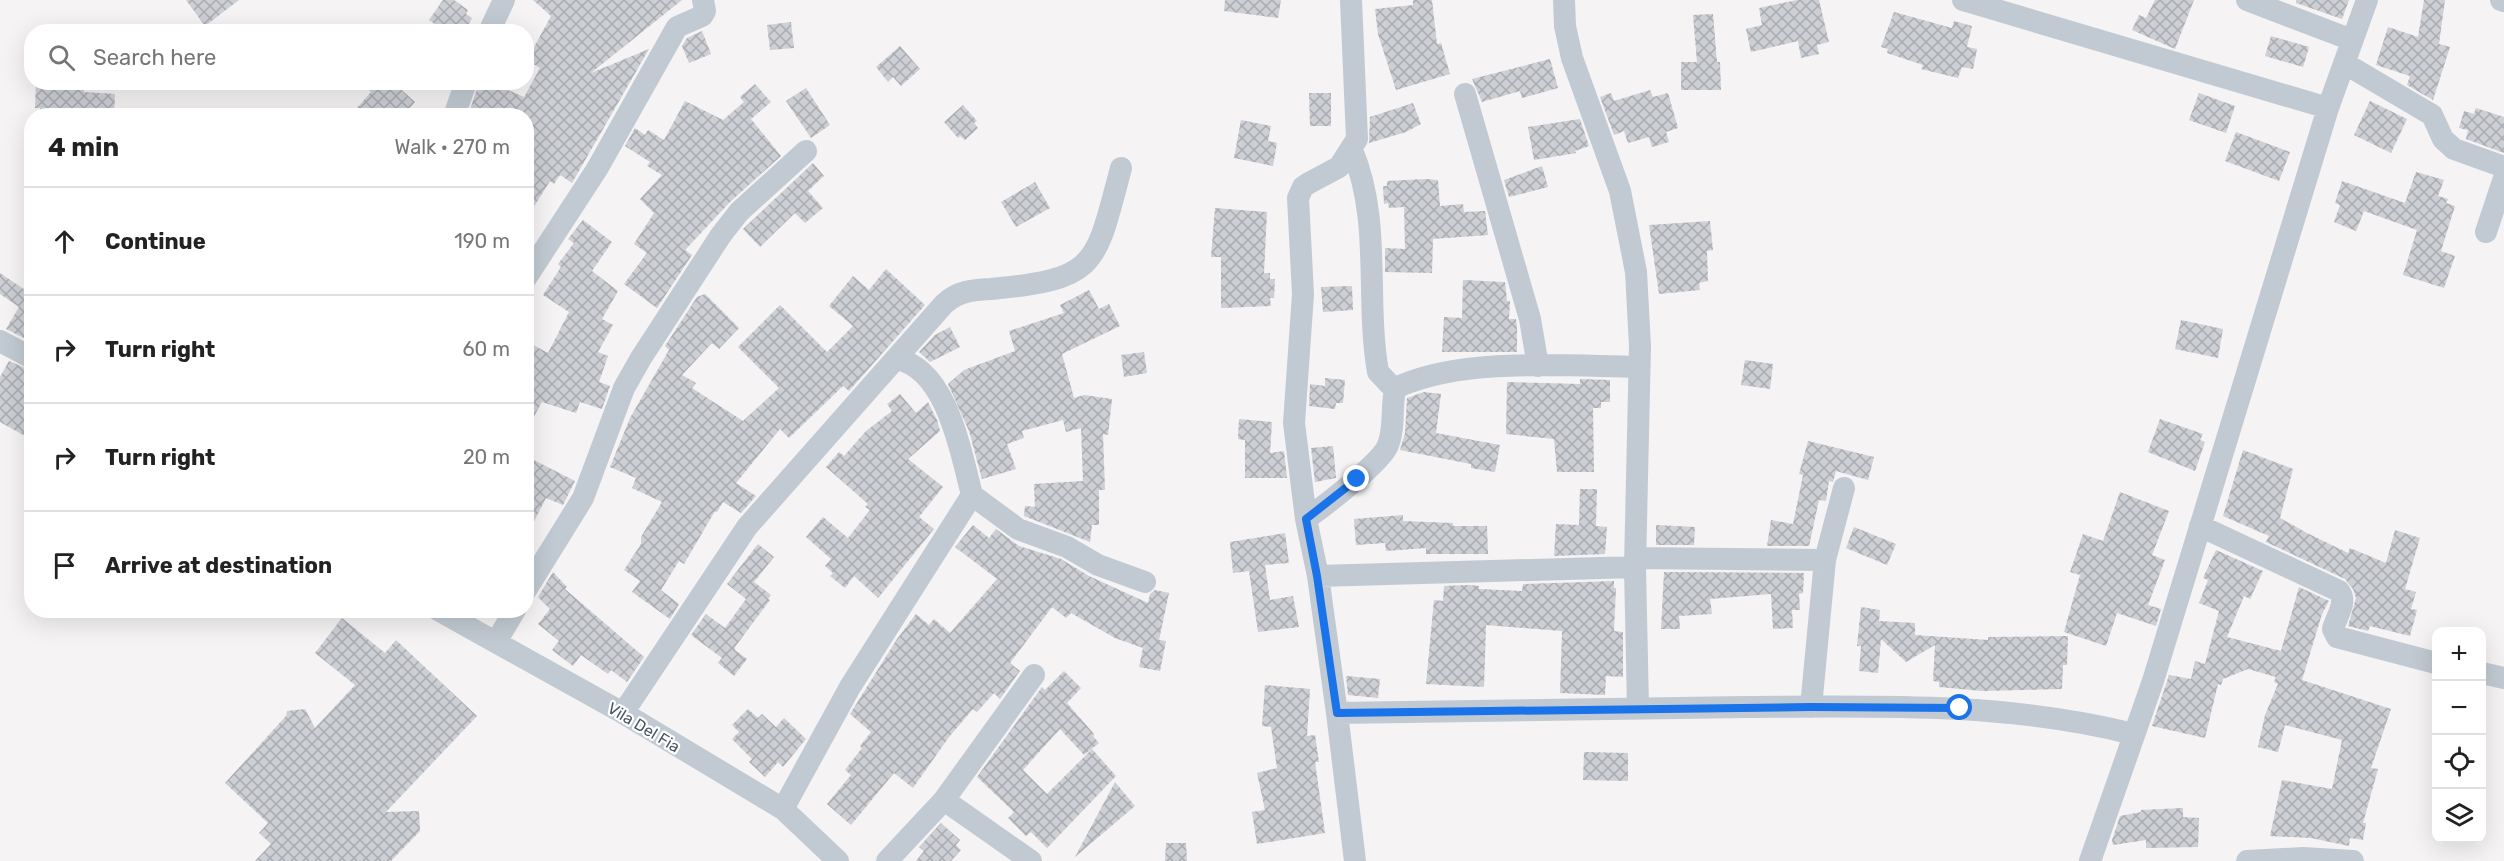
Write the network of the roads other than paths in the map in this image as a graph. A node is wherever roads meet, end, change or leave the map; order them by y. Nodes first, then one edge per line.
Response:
1 (504, 0) edge
2 (703, 0) edge
3 (1352, 0) edge
4 (1564, 0) edge
5 (1964, 0) edge
6 (2247, 0) edge
7 (2367, 0) edge
8 (493, 24) edge
9 (2352, 40) junction
10 (2344, 63) junction
11 (463, 90) edge
12 (1464, 94) dead end
13 (456, 108) edge
14 (2328, 108) junction
15 (1352, 150) junction
16 (806, 151) dead end
17 (2504, 167) edge
18 (1122, 168) dead end
19 (2504, 178) edge
20 (2486, 232) dead end
21 (534, 266) edge
22 (0, 341) edge
23 (24, 354) edge
24 (896, 359) junction
25 (1538, 366) junction
26 (1638, 367) junction
27 (1395, 390) junction
28 (1844, 488) dead end
29 (972, 495) junction
30 (1306, 519) junction
31 (2200, 526) junction
32 (1825, 560) junction
33 (1635, 562) junction
34 (1317, 576) junction
35 (534, 577) edge
36 (1145, 582) dead end
37 (452, 618) edge
38 (510, 618) edge
39 (496, 642) junction
40 (2432, 662) edge
41 (2486, 674) edge
42 (1034, 675) dead end
43 (2504, 678) edge
44 (1811, 707) junction
45 (1638, 708) junction
46 (623, 713) junction
47 (1337, 713) junction
48 (2133, 734) junction
49 (944, 800) junction
50 (783, 809) junction
51 (838, 861) edge
52 (887, 861) edge
53 (1031, 861) edge
54 (1355, 861) edge
55 (2090, 861) edge
56 (2247, 861) edge
57 (2353, 861) edge

1 - 8 street
2 - 21 street
3 - 15 street
4 - 26 street
5 - 14 street
6 - 9 street
7 - 9 street
9 - 10 street
10 - 14 street
10 - 17 street
11 - 13 street
12 - 25 street
14 - 31 street
15 - 27 street
15 - 30 street
16 - 35 street
18 - 24 street
19 - 20 street
22 - 23 street
24 - 29 street
24 - 46 street
25 - 26 street
25 - 27 street
26 - 33 street
27 - 30 street
28 - 32 street
29 - 36 street
29 - 50 street
30 - 34 street
31 - 40 street
31 - 48 street
32 - 33 street
32 - 44 street
33 - 34 street
33 - 45 street
34 - 47 street
37 - 39 street, Vila Del Fia
38 - 39 street
39 - 46 street, Vila Del Fia
41 - 43 street
42 - 49 street
44 - 45 street
44 - 48 street
45 - 47 street
46 - 50 street, Vila Del Fia
47 - 54 street
48 - 55 street
49 - 52 street
49 - 53 street
50 - 51 street, Vila Del Fia
56 - 57 street

